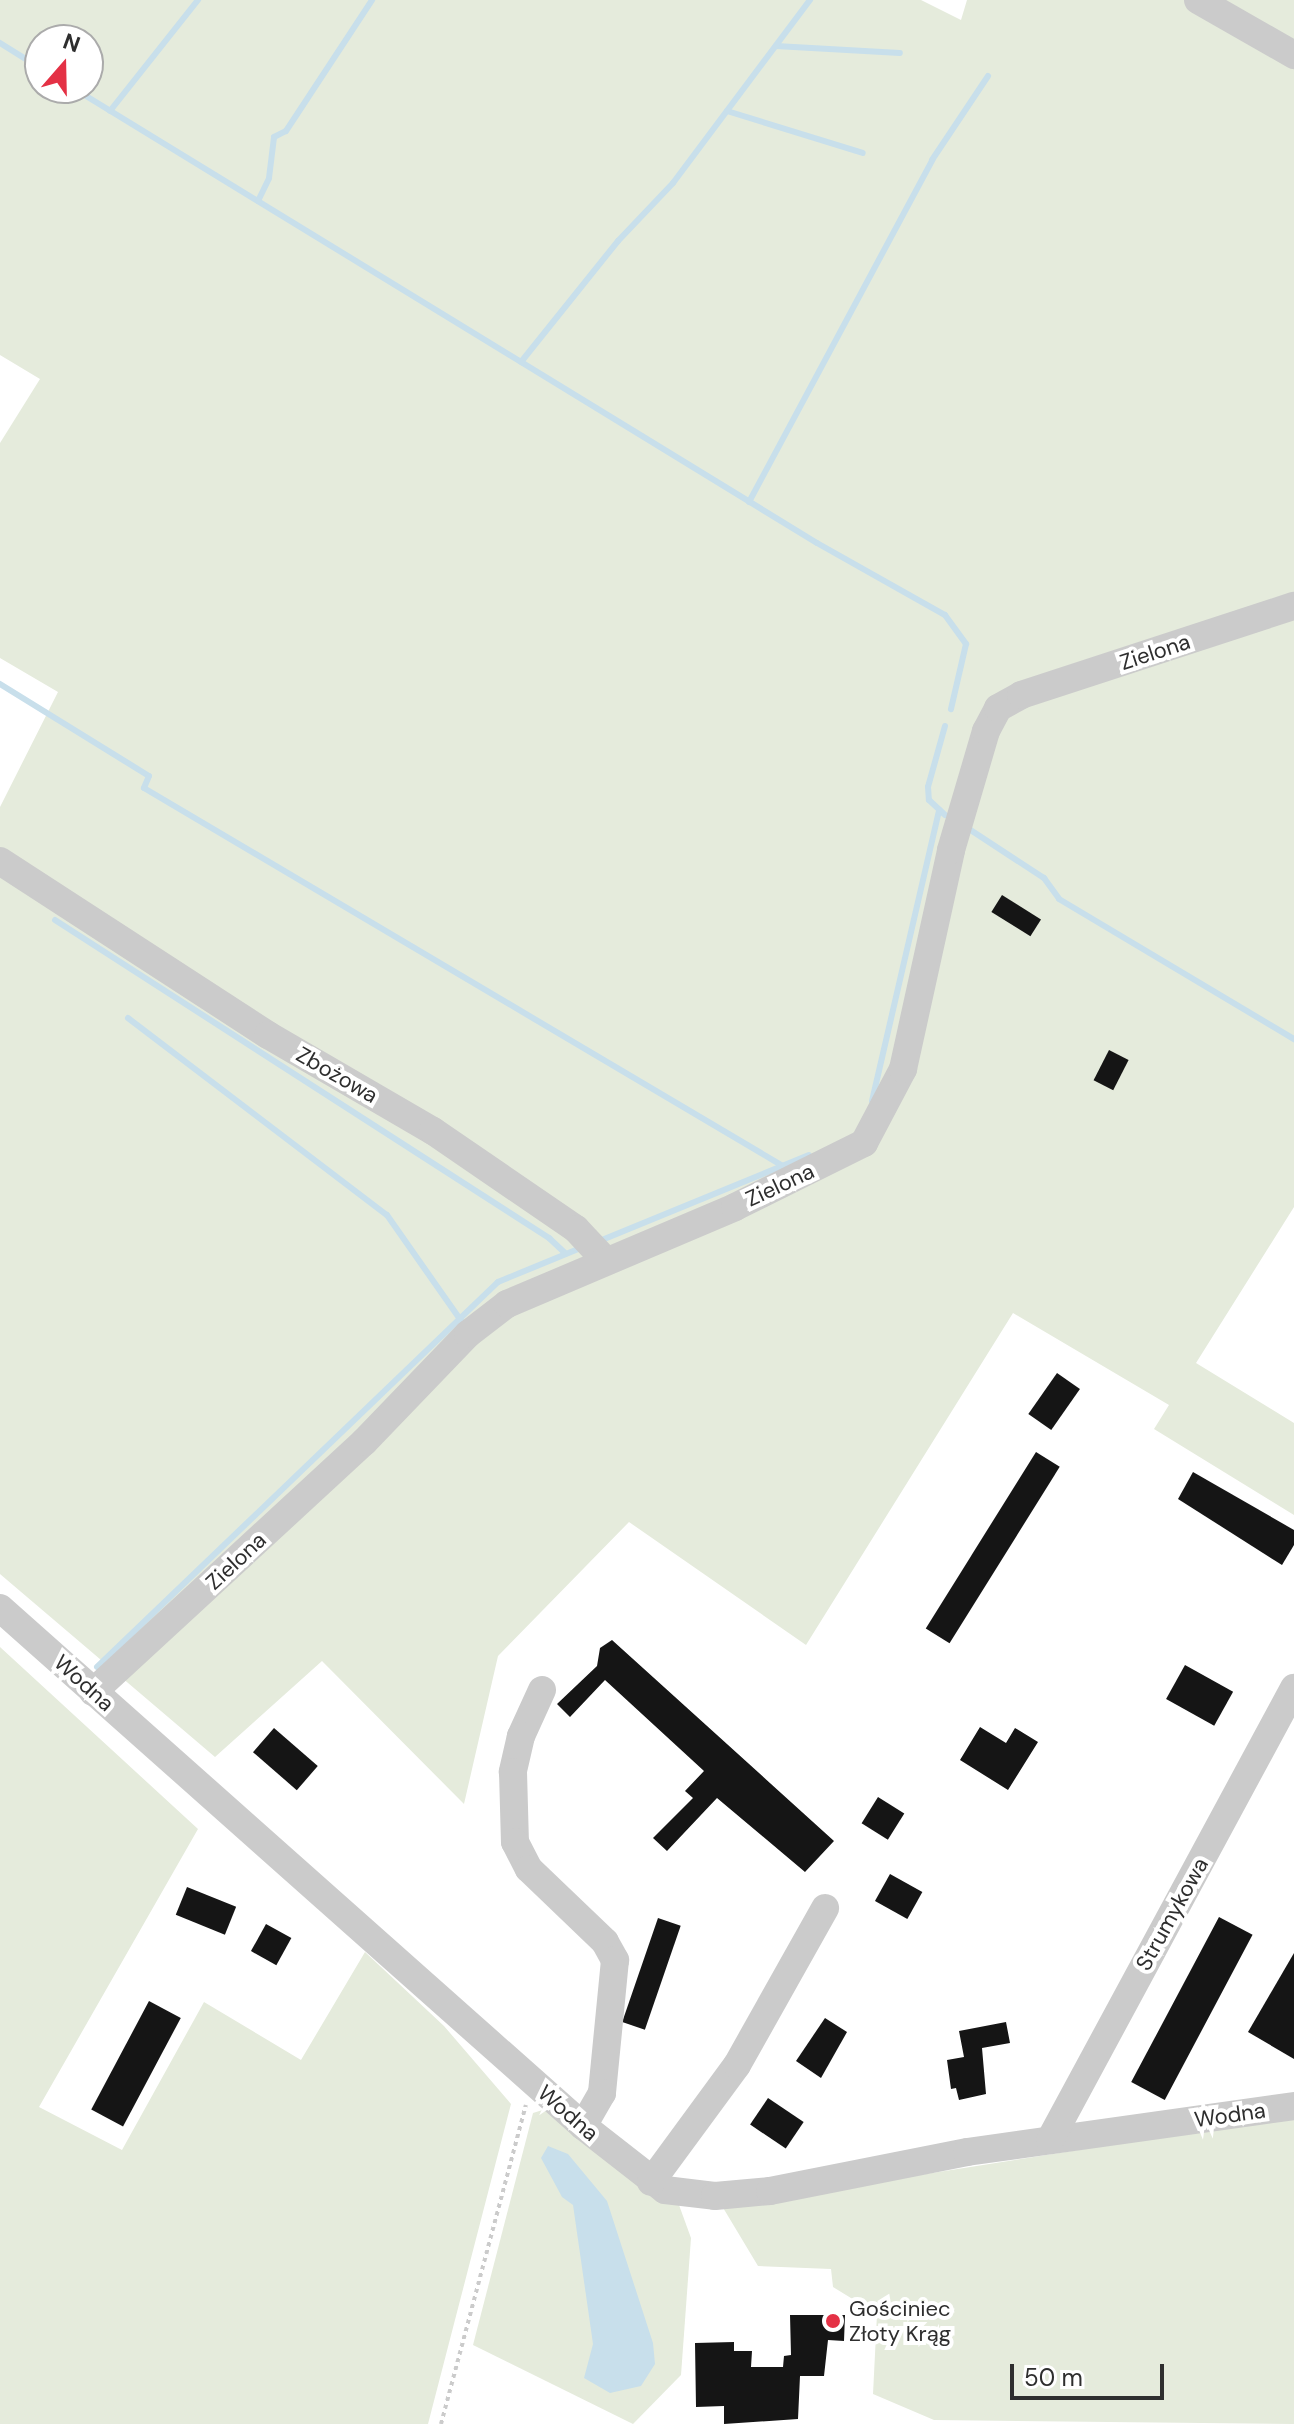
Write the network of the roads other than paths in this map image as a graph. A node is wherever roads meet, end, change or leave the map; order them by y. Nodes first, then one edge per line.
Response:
1 (1198, 0) edge
2 (1294, 55) edge
3 (1294, 606) edge
4 (0, 861) edge
5 (605, 1260) junction
6 (0, 1608) edge
7 (1294, 1688) edge
8 (542, 1690) dead end
9 (93, 1692) junction
10 (825, 1908) dead end
11 (1294, 2106) edge
12 (583, 2126) junction
13 (1050, 2140) junction
14 (651, 2182) junction

1 - 2 street
3 - 5 street, Zielona
4 - 5 street, Zbożowa
5 - 9 street, Zielona
6 - 9 street, Wodna
7 - 13 street, Strumykowa
8 - 12 street
9 - 12 street, Wodna
10 - 14 street
11 - 13 street, Wodna
12 - 14 street, Wodna
13 - 14 street, Wodna

